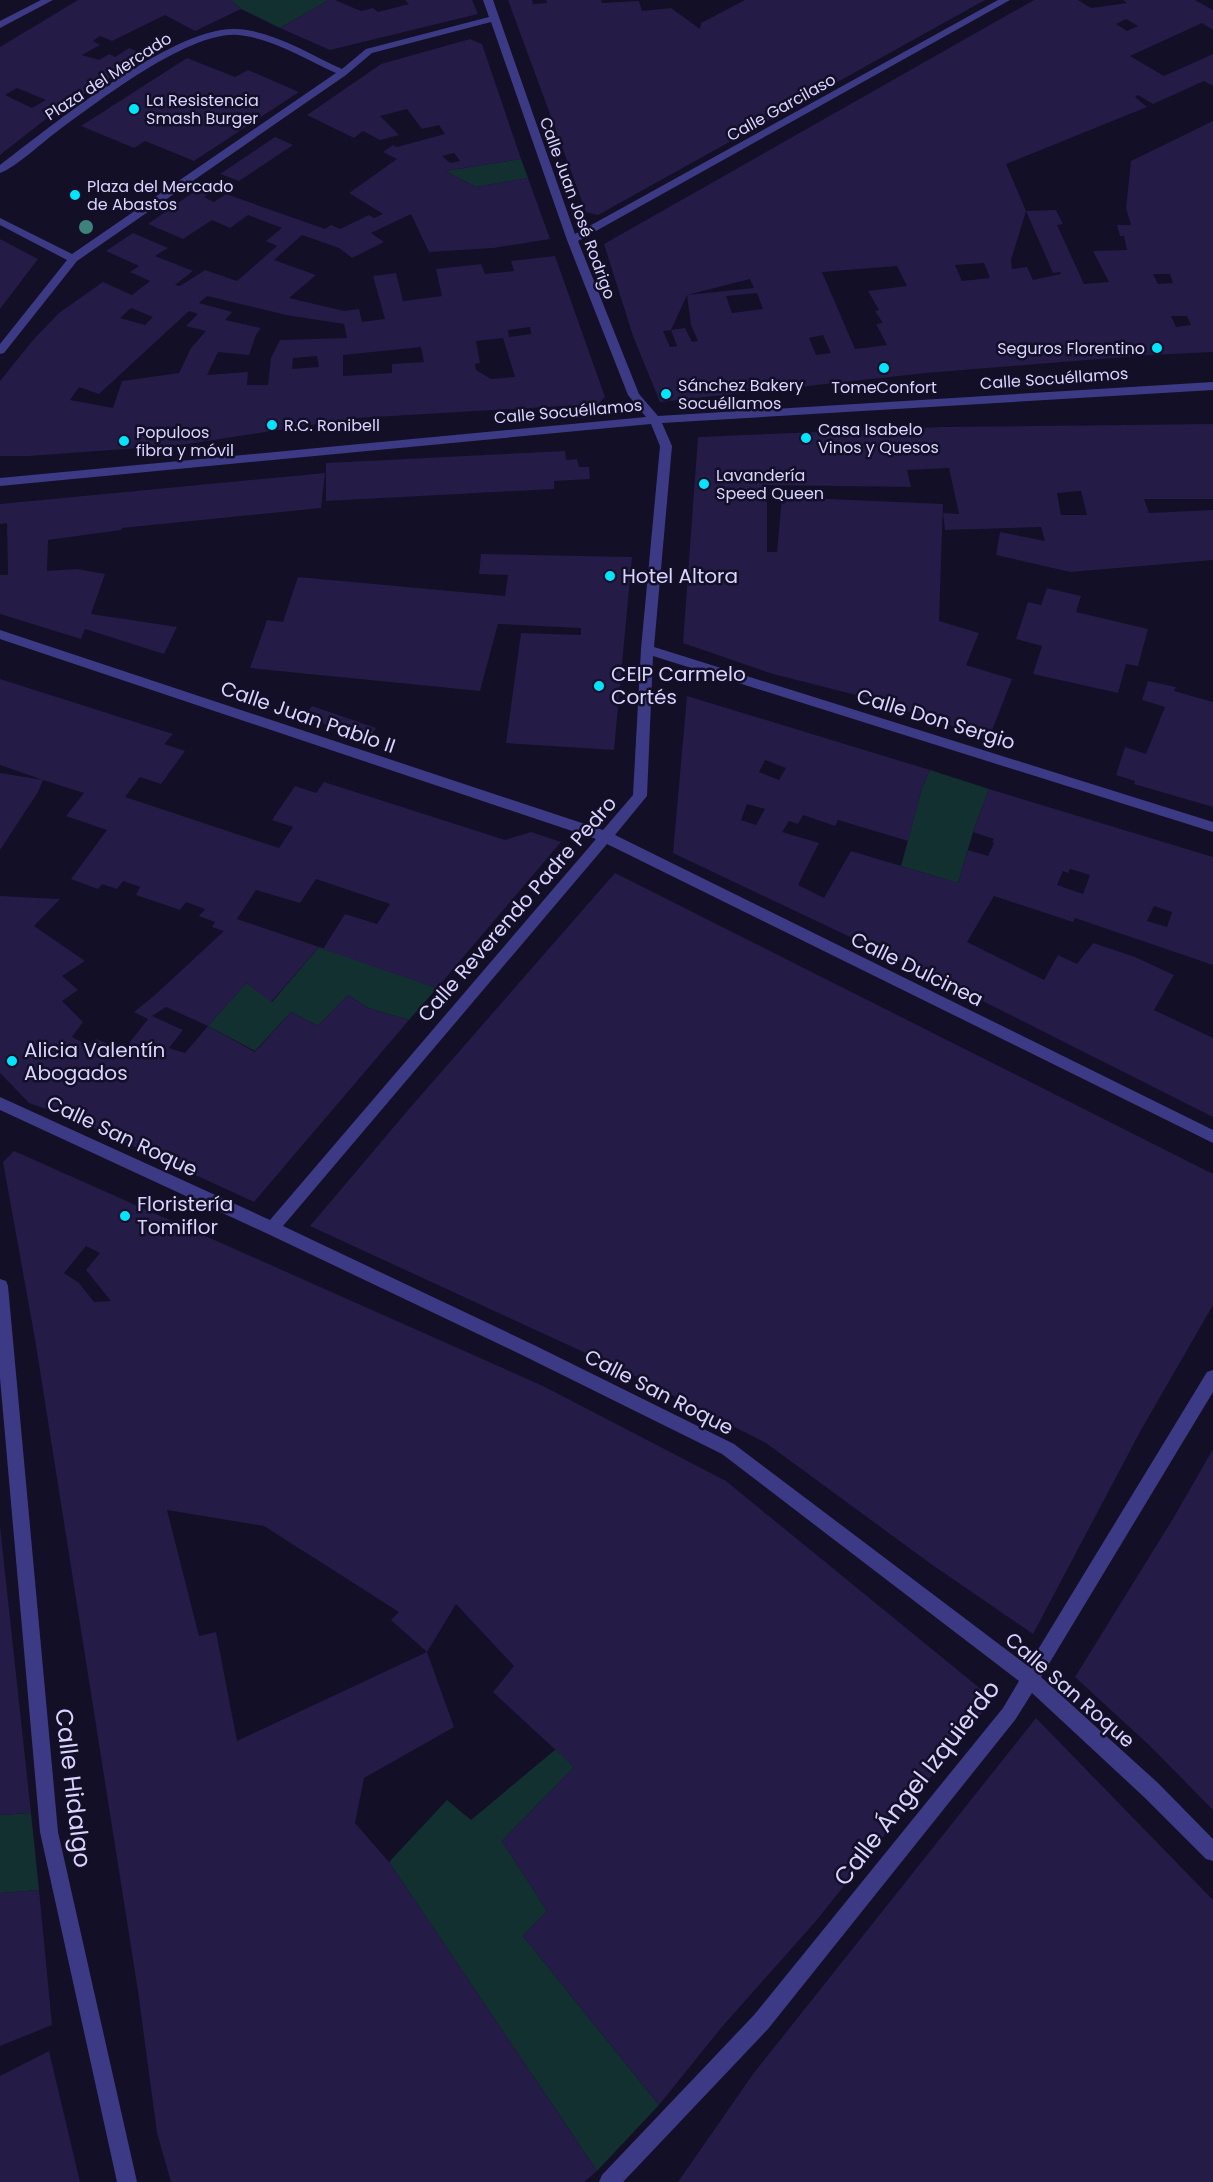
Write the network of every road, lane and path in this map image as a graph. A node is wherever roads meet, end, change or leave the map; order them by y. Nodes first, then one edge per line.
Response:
1 (48, 0) edge
2 (488, 0) edge
3 (1005, 0) edge
4 (493, 19) junction
5 (0, 25) edge
6 (343, 73) junction
7 (0, 170) edge
8 (0, 221) edge
9 (572, 240) junction
10 (73, 259) junction
11 (0, 351) edge
12 (1213, 386) edge
13 (655, 420) junction
14 (0, 482) edge
15 (0, 634) edge
16 (648, 649) junction
17 (1213, 826) edge
18 (604, 836) junction
19 (0, 1103) edge
20 (1213, 1137) edge
21 (272, 1228) junction
22 (0, 1286) edge
23 (4, 1368) edge
24 (1213, 1377) edge
25 (1029, 1678) junction
26 (1213, 1852) edge
27 (127, 2182) edge
28 (609, 2182) edge

1 - 5 street
2 - 4 street, Calle Juan José Rodrigo
3 - 9 street, Calle Garcilaso
4 - 6 street
4 - 9 street, Calle Juan José Rodrigo
6 - 7 street, Plaza del Mercado
6 - 10 street
8 - 10 street
9 - 13 street, Calle Juan José Rodrigo
10 - 11 street
12 - 13 street, Calle Socuéllamos
13 - 14 street, Calle Socuéllamos
13 - 16 street, Calle Reverendo Padre Pedro
15 - 18 street, Calle Juan Pablo II
16 - 17 street, Calle Don Sergio
16 - 18 street, Calle Reverendo Padre Pedro
18 - 20 street, Calle Dulcinea
18 - 21 street, Calle Reverendo Padre Pedro
19 - 21 street, Calle San Roque
21 - 25 street, Calle San Roque
22 - 23 street, Calle Hidalgo
23 - 27 street, Calle Hidalgo
24 - 25 street, Calle Ángel Izquierdo
25 - 26 street, Calle San Roque
25 - 28 street, Calle Ángel Izquierdo

